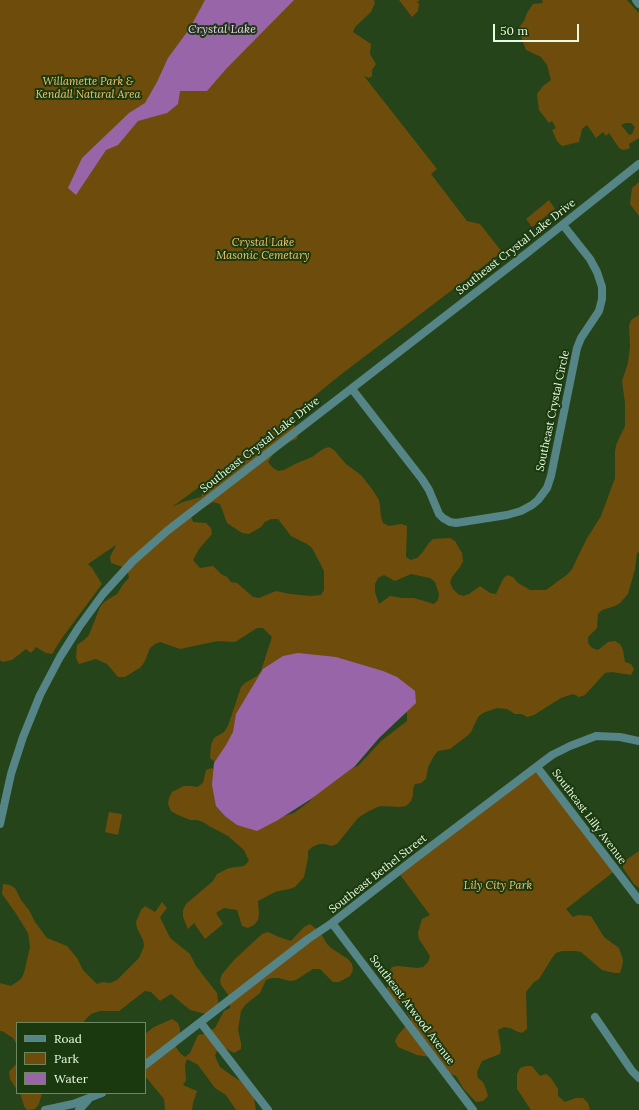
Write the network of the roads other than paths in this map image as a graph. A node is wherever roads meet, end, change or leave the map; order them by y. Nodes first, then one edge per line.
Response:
1 (636, 0) edge
2 (639, 4) edge
3 (639, 164) edge
4 (563, 225) junction
5 (352, 389) junction
6 (639, 741) edge
7 (537, 767) junction
8 (0, 824) edge
9 (639, 900) edge
10 (332, 923) junction
11 (596, 1017) dead end
12 (201, 1023) junction
13 (146, 1064) edge
14 (639, 1078) edge
15 (100, 1094) edge
16 (88, 1099) junction
17 (45, 1110) edge
18 (79, 1110) edge
19 (268, 1110) edge
20 (474, 1110) edge

1 - 2 street
3 - 4 street, Southeast Crystal Lake Drive
4 - 5 street, Southeast Crystal Lake Drive
4 - 5 street, Southeast Crystal Circle
5 - 8 street, Southeast Crystal Lake Drive
6 - 7 street, Southeast Bethel Street
7 - 9 street, Southeast Lilly Avenue
7 - 10 street, Southeast Bethel Street
10 - 12 street, Southeast Bethel Street
10 - 20 street, Southeast Atwood Avenue
11 - 14 street
12 - 13 street, Southeast Bethel Street
12 - 19 street
15 - 16 street
16 - 17 street
16 - 18 street

